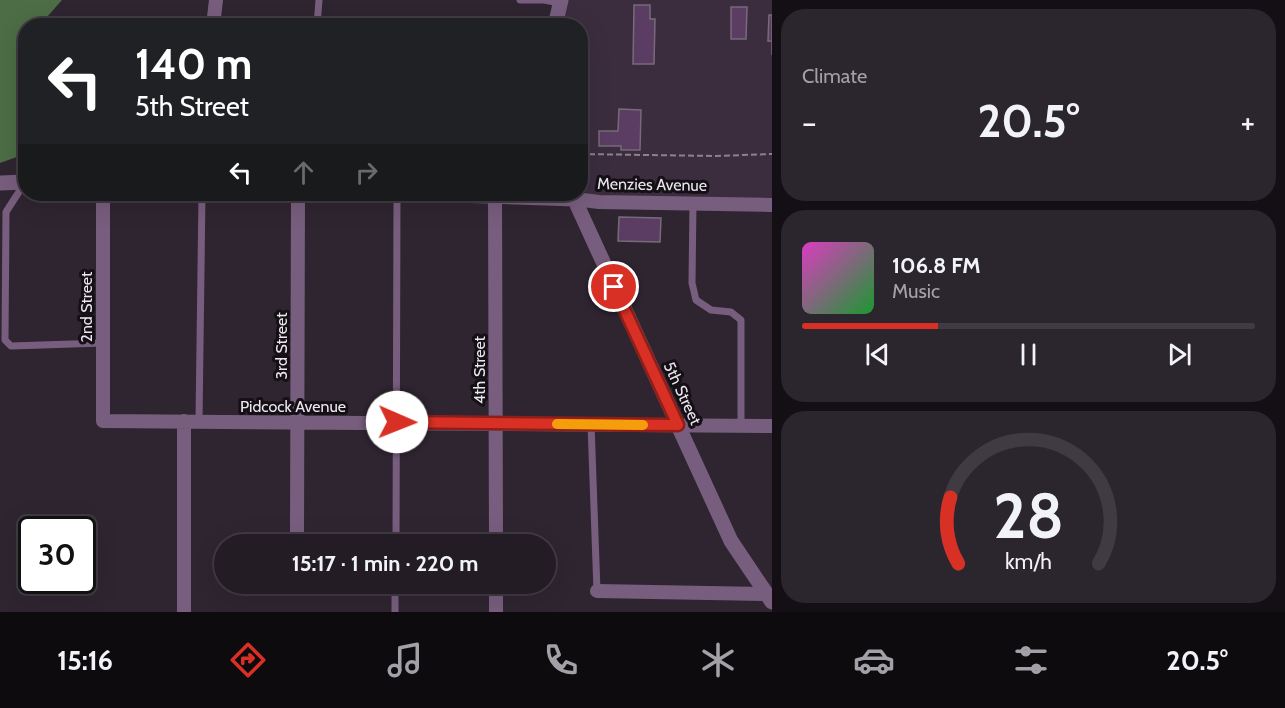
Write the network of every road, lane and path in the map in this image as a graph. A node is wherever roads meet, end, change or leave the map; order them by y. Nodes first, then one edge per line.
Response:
1 (216, 0) edge
2 (319, 0) edge
3 (520, 0) edge
4 (560, 2) edge
5 (214, 18) edge
6 (318, 18) edge
7 (557, 18) edge
8 (588, 154) edge
9 (772, 154) edge
10 (18, 182) edge
11 (0, 183) edge
12 (18, 193) edge
13 (588, 199) edge
14 (103, 201) edge
15 (202, 201) edge
16 (298, 201) edge
17 (398, 201) edge
18 (495, 201) edge
19 (576, 201) edge
20 (693, 202) junction
21 (772, 205) edge
22 (103, 343) junction
23 (103, 421) joint
24 (184, 421) junction
25 (199, 422) junction
26 (297, 422) junction
27 (397, 422) junction
28 (495, 424) junction
29 (591, 424) junction
30 (678, 425) junction
31 (741, 425) junction
32 (772, 426) edge
33 (297, 534) dead end
34 (396, 534) edge
35 (496, 534) edge
36 (597, 591) joint
37 (395, 594) edge
38 (496, 594) edge
39 (769, 598) edge
40 (184, 612) edge
41 (395, 612) edge
42 (496, 612) edge

1 - 5 street
2 - 6 lane
3 - 4 lane
4 - 7 street
8 - 9 path
10 - 11 street
12 - 22 lane
13 - 20 street, Menzies Avenue
14 - 22 street, 2nd Street
15 - 25 lane
16 - 26 street, 3rd Street
17 - 27 lane
18 - 28 street, 4th Street
19 - 30 street, 5th Street
20 - 21 street, Menzies Avenue
20 - 31 lane
22 - 23 street, 2nd Street
23 - 24 street, Pidcock Avenue
24 - 25 street, Pidcock Avenue
24 - 40 street
25 - 26 street, Pidcock Avenue
26 - 27 street, Pidcock Avenue
26 - 33 street, 3rd Street
27 - 28 street, Pidcock Avenue
27 - 34 lane
28 - 29 street, Pidcock Avenue
28 - 35 street, 4th Street
29 - 30 street, Pidcock Avenue
29 - 36 lane
30 - 31 street, Pidcock Avenue
30 - 39 street, 5th Street
31 - 32 street, Pidcock Avenue
36 - 39 street
37 - 41 lane
38 - 42 street

